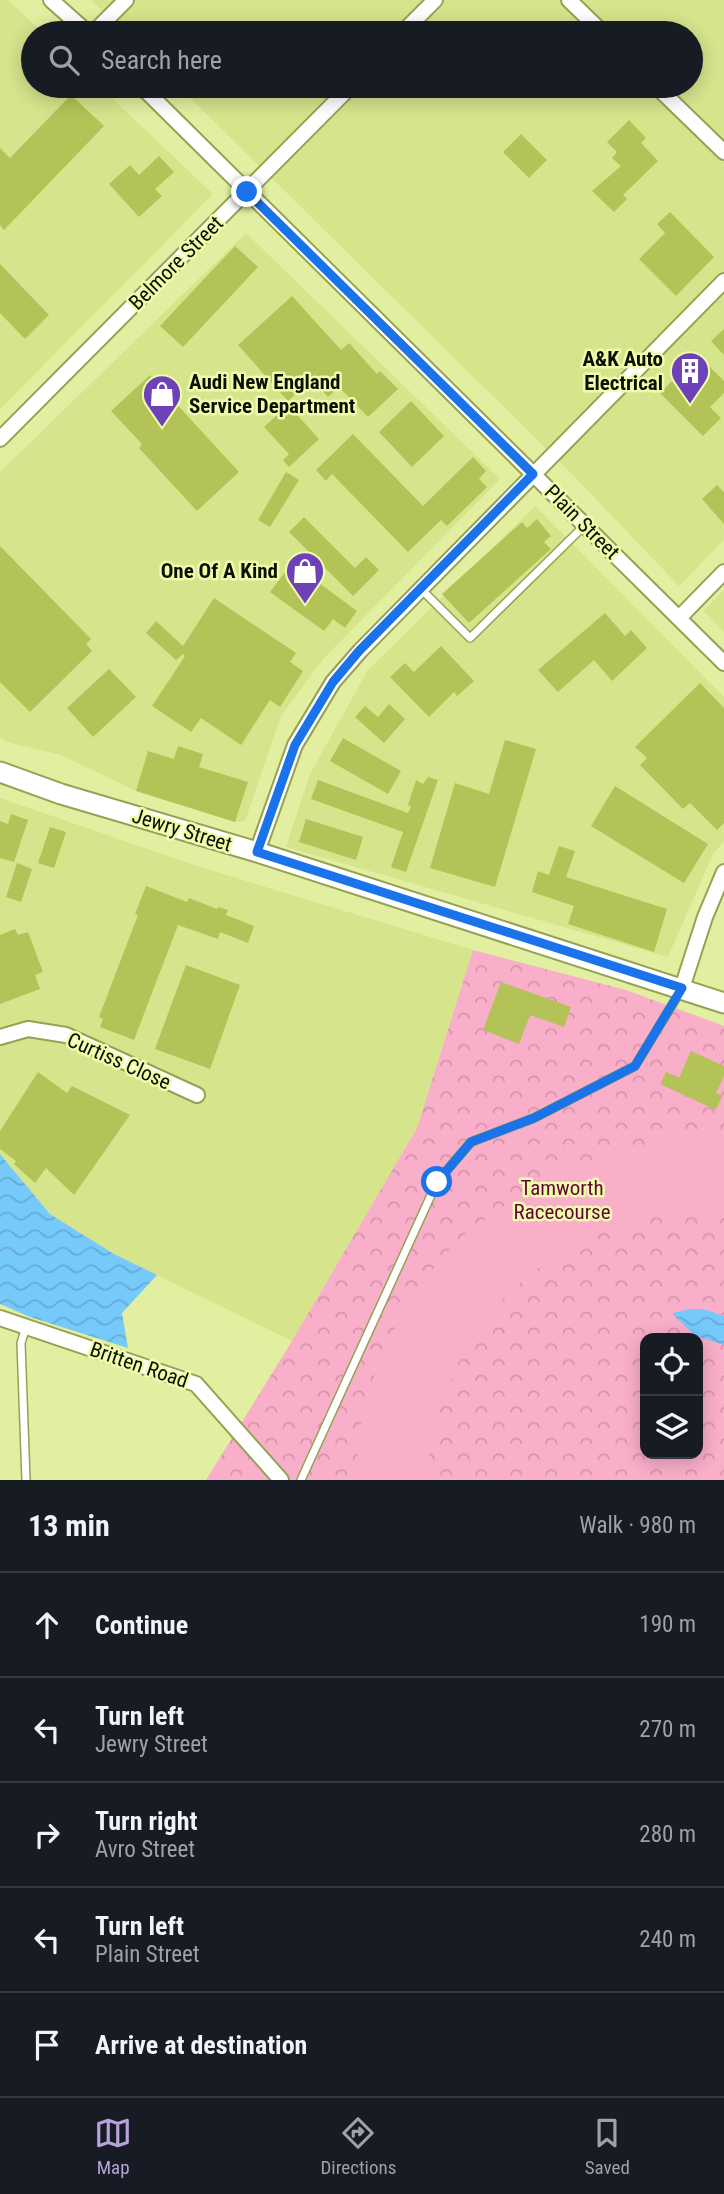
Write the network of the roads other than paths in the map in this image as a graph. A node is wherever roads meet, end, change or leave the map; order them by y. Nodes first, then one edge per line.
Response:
1 (51, 0) edge
2 (126, 0) edge
3 (435, 0) edge
4 (569, 0) edge
5 (76, 21) edge
6 (103, 21) edge
7 (414, 21) edge
8 (591, 21) edge
9 (153, 98) edge
10 (339, 98) edge
11 (668, 98) edge
12 (724, 152) edge
13 (247, 192) junction
14 (724, 281) edge
15 (0, 439) edge
16 (533, 474) junction
17 (585, 525) junction
18 (724, 572) edge
19 (422, 590) junction
20 (679, 618) junction
21 (724, 663) edge
22 (0, 772) edge
23 (257, 852) junction
24 (724, 872) edge
25 (682, 988) junction
26 (724, 1003) edge
27 (0, 1037) edge
28 (197, 1095) dead end
29 (0, 1318) edge
30 (26, 1328) junction
31 (26, 1480) edge
32 (281, 1480) edge
33 (301, 1480) edge

1 - 5 street
2 - 6 street
3 - 7 street
4 - 8 street
9 - 13 street, Plain Street
10 - 13 street, Belmore Street
11 - 12 street
13 - 15 street, Belmore Street
13 - 16 street, Plain Street
14 - 16 street
16 - 17 street, Plain Street
16 - 19 street
17 - 19 lane
17 - 20 street, Plain Street
18 - 20 street
19 - 23 street
20 - 21 street, Plain Street
22 - 23 main road, Jewry Street
23 - 25 main road, Jewry Street
24 - 25 street
25 - 26 main road, Jewry Street
25 - 33 lane
27 - 28 street, Curtiss Close
29 - 30 street, Britten Road
30 - 31 lane
30 - 32 street, Britten Road

